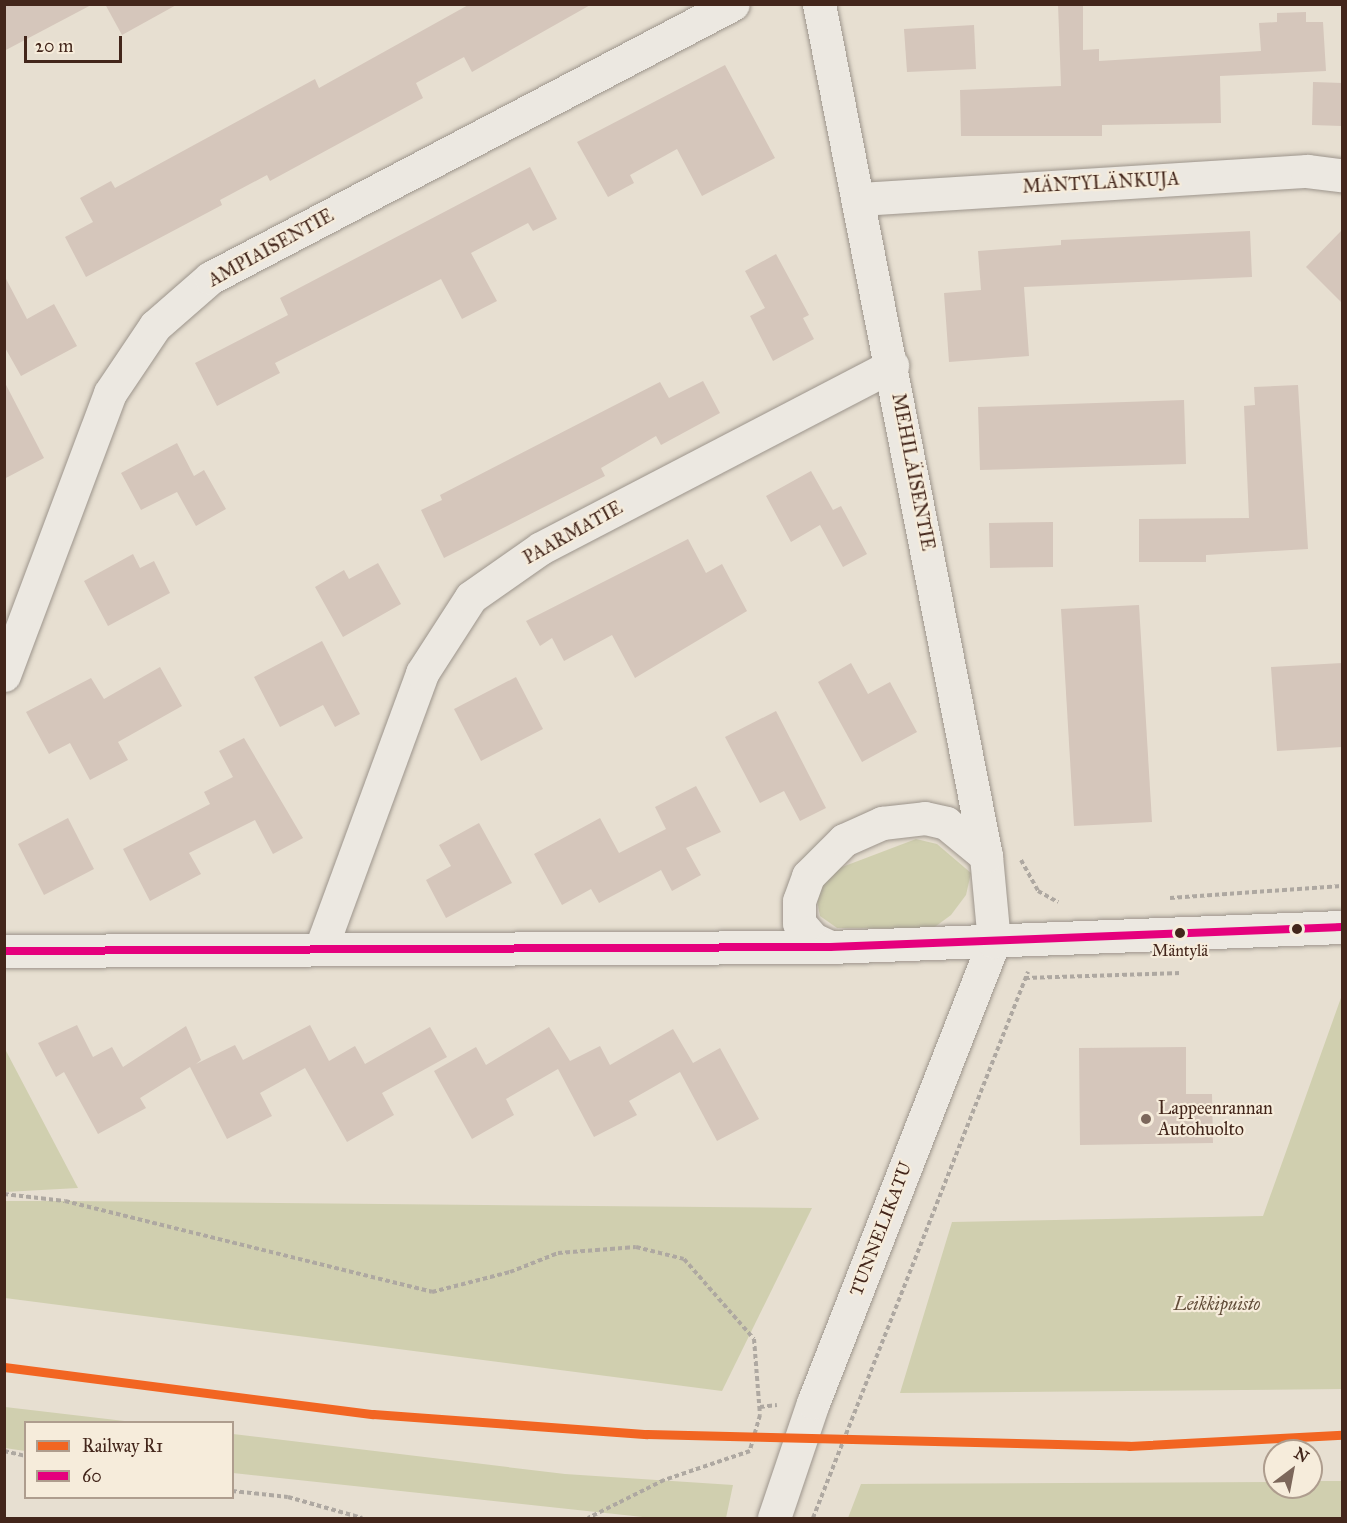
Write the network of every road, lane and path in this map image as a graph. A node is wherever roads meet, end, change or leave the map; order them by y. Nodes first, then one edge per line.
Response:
1 (733, 4) edge
2 (819, 4) edge
3 (1342, 175) edge
4 (860, 199) junction
5 (892, 365) junction
6 (4, 675) edge
7 (986, 856) junction
8 (1342, 886) edge
9 (1156, 899) dead end
10 (1069, 902) dead end
11 (1342, 927) edge
12 (994, 942) junction
13 (1039, 943) junction
14 (830, 947) junction
15 (321, 948) junction
16 (4, 951) edge
17 (1181, 973) dead end
18 (1025, 978) junction
19 (4, 1194) edge
20 (4, 1451) edge
21 (24, 1456) edge
22 (234, 1491) edge
23 (362, 1518) edge
24 (588, 1518) edge
25 (774, 1518) edge
26 (813, 1518) edge

1 - 6 street, AMPIAISENTIE
2 - 4 street, MEHILÄISENTIE
3 - 4 street, MÄNTYLÄNKUJA
4 - 5 street, MEHILÄISENTIE
5 - 7 street, MEHILÄISENTIE
5 - 15 street, PAARMATIE
7 - 12 street, MEHILÄISENTIE
7 - 14 street
8 - 9 path
10 - 13 path
11 - 13 street
12 - 13 street
12 - 14 street
12 - 25 street, TUNNELIKATU
13 - 18 path
14 - 15 street
15 - 16 street
17 - 18 path
18 - 26 path
19 - 24 path
20 - 21 path
22 - 23 path

